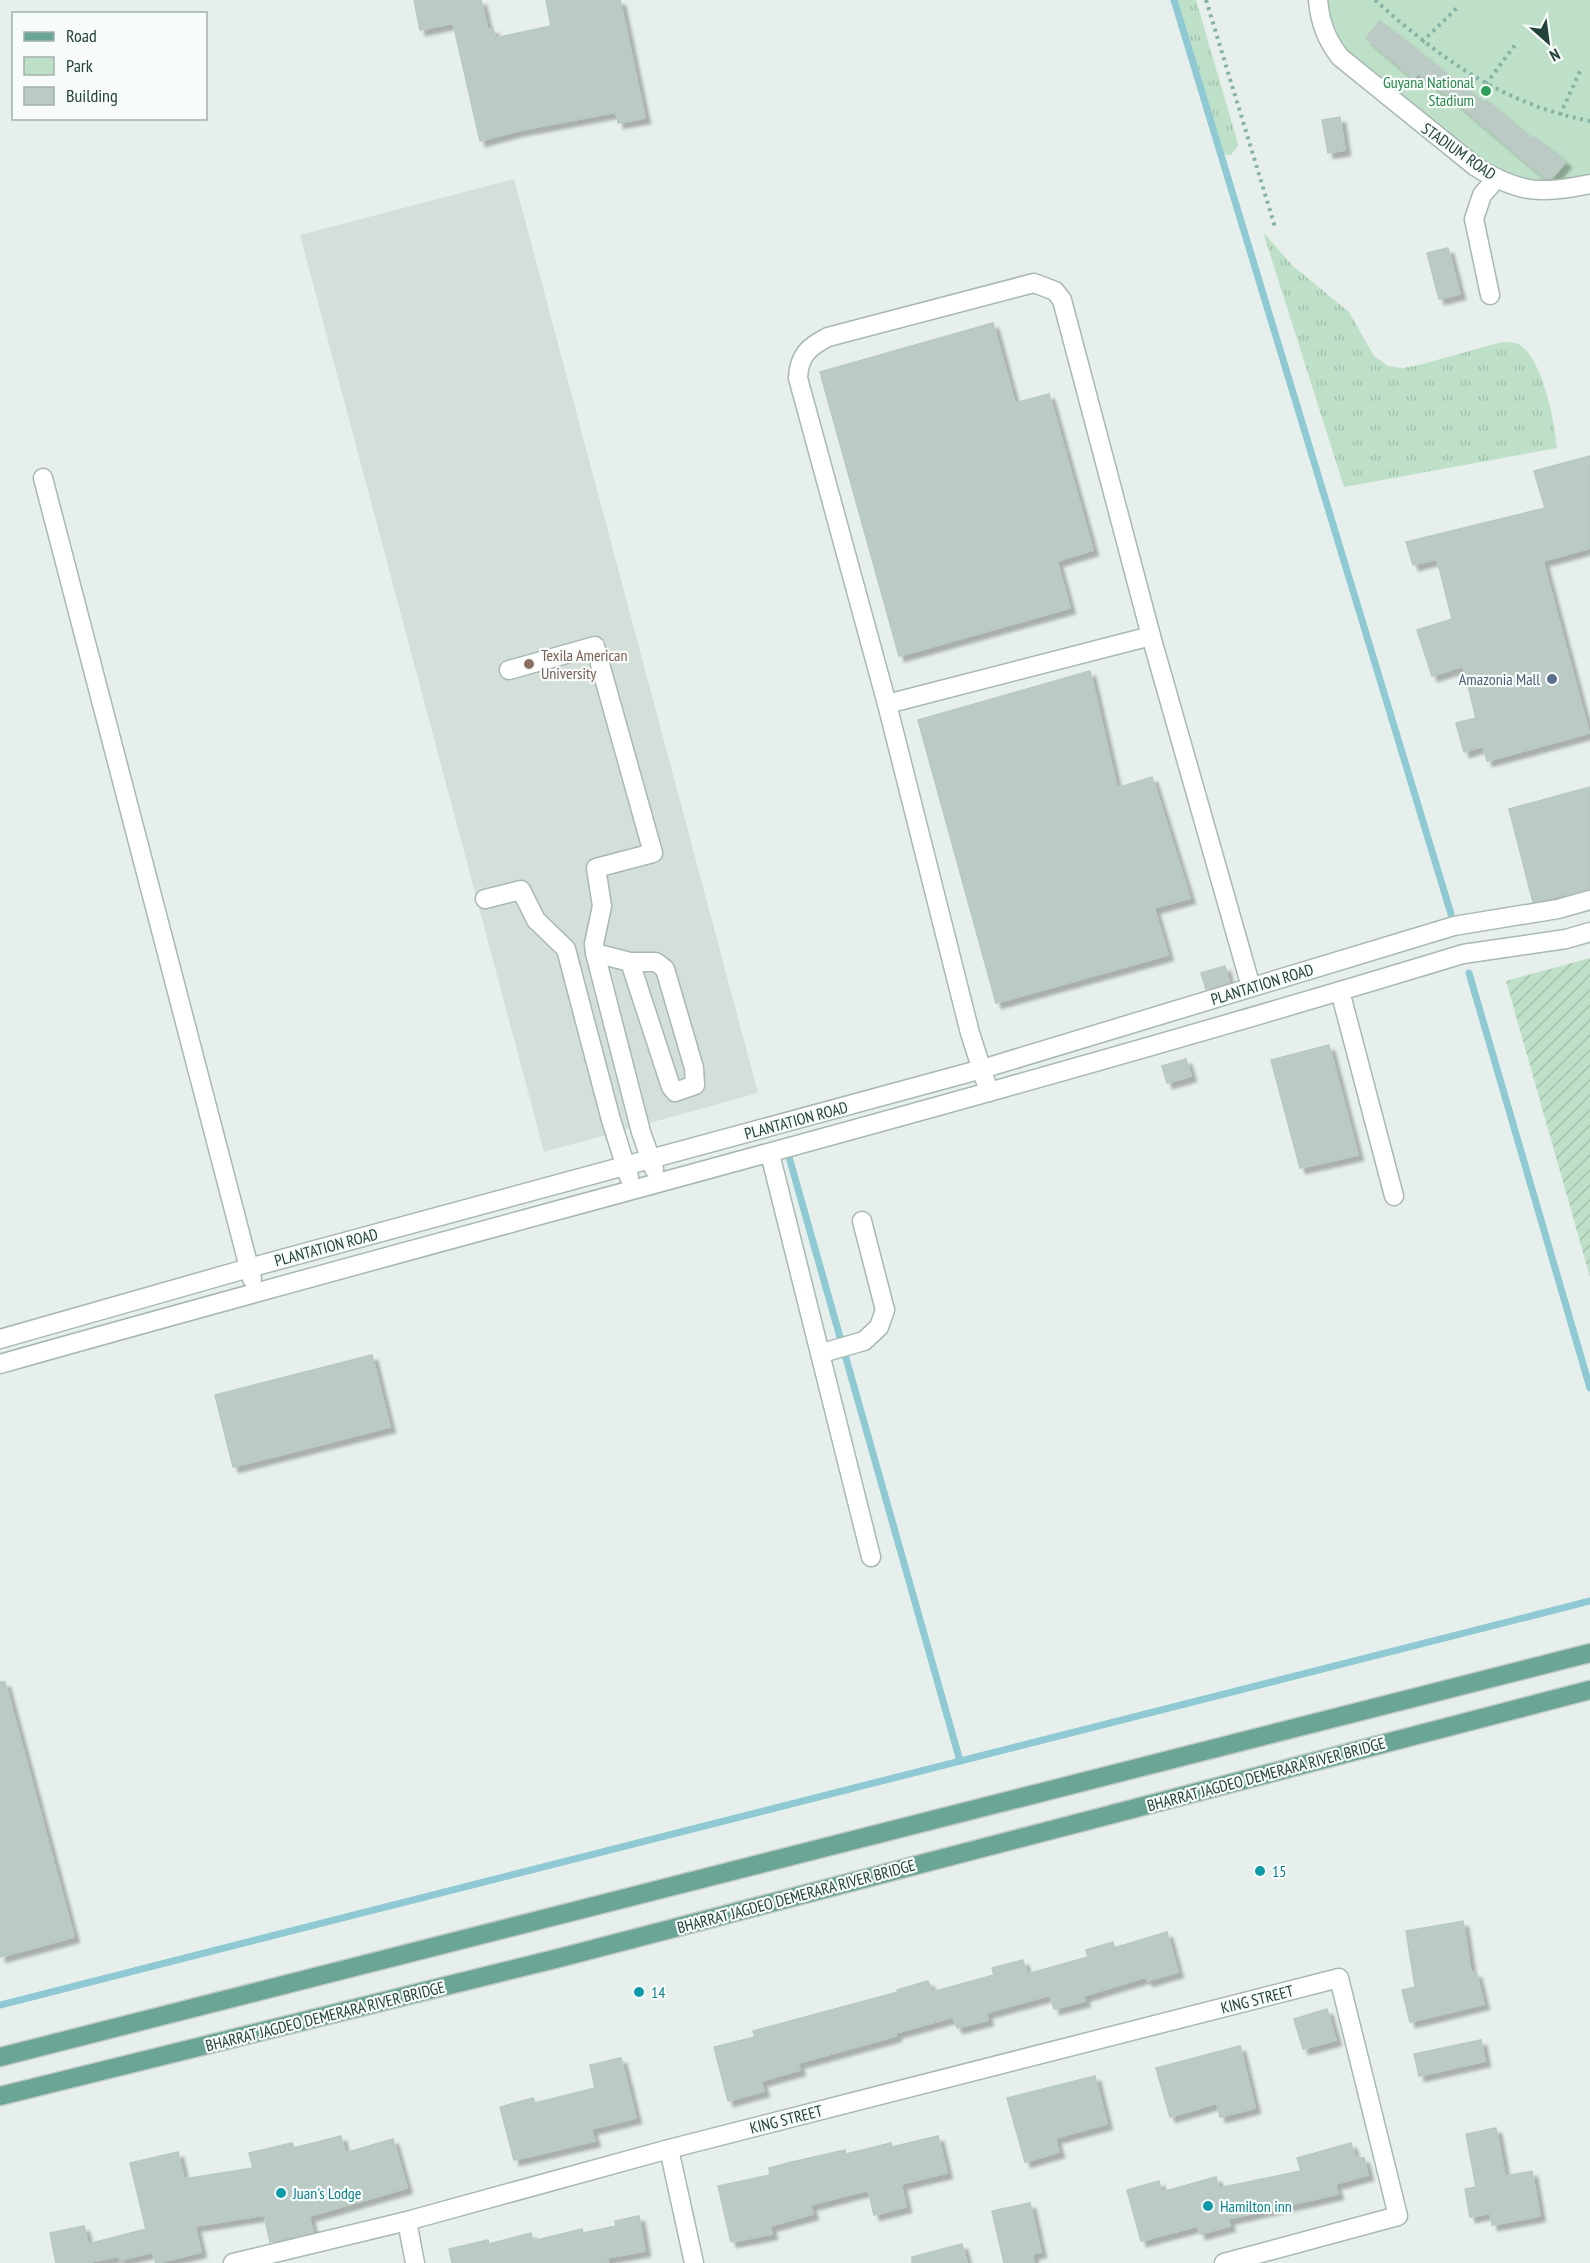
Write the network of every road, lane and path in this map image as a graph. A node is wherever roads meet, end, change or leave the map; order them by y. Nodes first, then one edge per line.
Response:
1 (1206, 0) edge
2 (1318, 0) edge
3 (1375, 0) edge
4 (1457, 8) dead end
5 (1422, 42) junction
6 (1515, 45) dead end
7 (1581, 69) dead end
8 (1486, 84) junction
9 (1560, 115) junction
10 (1590, 121) edge
11 (1496, 179) junction
12 (1590, 184) edge
13 (1275, 227) dead end
14 (1490, 295) dead end
15 (43, 478) dead end
16 (1151, 636) junction
17 (508, 670) dead end
18 (886, 704) junction
19 (485, 899) dead end
20 (1590, 900) edge
21 (1590, 932) edge
22 (566, 949) junction
23 (595, 949) junction
24 (630, 962) junction
25 (1251, 987) junction
26 (1340, 991) junction
27 (982, 1069) junction
28 (989, 1092) junction
29 (770, 1154) junction
30 (651, 1159) junction
31 (626, 1166) junction
32 (658, 1183) junction
33 (632, 1190) junction
34 (1394, 1196) dead end
35 (862, 1221) dead end
36 (249, 1268) junction
37 (255, 1292) junction
38 (0, 1339) edge
39 (822, 1353) junction
40 (0, 1364) edge
41 (871, 1557) dead end
42 (1590, 1653) edge
43 (1590, 1690) edge
44 (0, 2057) edge
45 (0, 2096) edge
46 (669, 2149) junction
47 (407, 2221) junction
48 (233, 2263) edge
49 (416, 2263) edge
50 (694, 2263) edge
51 (1224, 2263) edge

1 - 13 path
2 - 11 street, STADIUM ROAD
3 - 5 path
4 - 5 path
5 - 8 path
6 - 8 path
7 - 9 path
8 - 9 path
9 - 10 path
11 - 12 street, STADIUM ROAD
11 - 14 street
15 - 36 street
16 - 18 street
16 - 18 street
16 - 25 street
17 - 23 street
18 - 27 street
19 - 22 street
20 - 25 street, PLANTATION ROAD
21 - 26 street, PLANTATION ROAD
22 - 23 street
22 - 31 street
23 - 24 street
23 - 30 street
24 - 24 street
25 - 27 street, PLANTATION ROAD
26 - 28 street, PLANTATION ROAD
26 - 34 street
27 - 28 street
27 - 30 street, PLANTATION ROAD
28 - 29 street, PLANTATION ROAD
29 - 32 street, PLANTATION ROAD
29 - 39 street
30 - 31 street, PLANTATION ROAD
30 - 32 street
31 - 33 street
31 - 36 street, PLANTATION ROAD
32 - 33 street, PLANTATION ROAD
33 - 37 street, PLANTATION ROAD
35 - 39 street
36 - 37 street
36 - 38 street, PLANTATION ROAD
37 - 40 street, PLANTATION ROAD
39 - 41 street
42 - 44 main road
43 - 45 main road, BHARRAT JAGDEO DEMERARA RIVER BRIDGE
46 - 47 street, KING STREET
46 - 50 street
46 - 51 street, KING STREET
47 - 48 street, KING STREET
47 - 49 street

